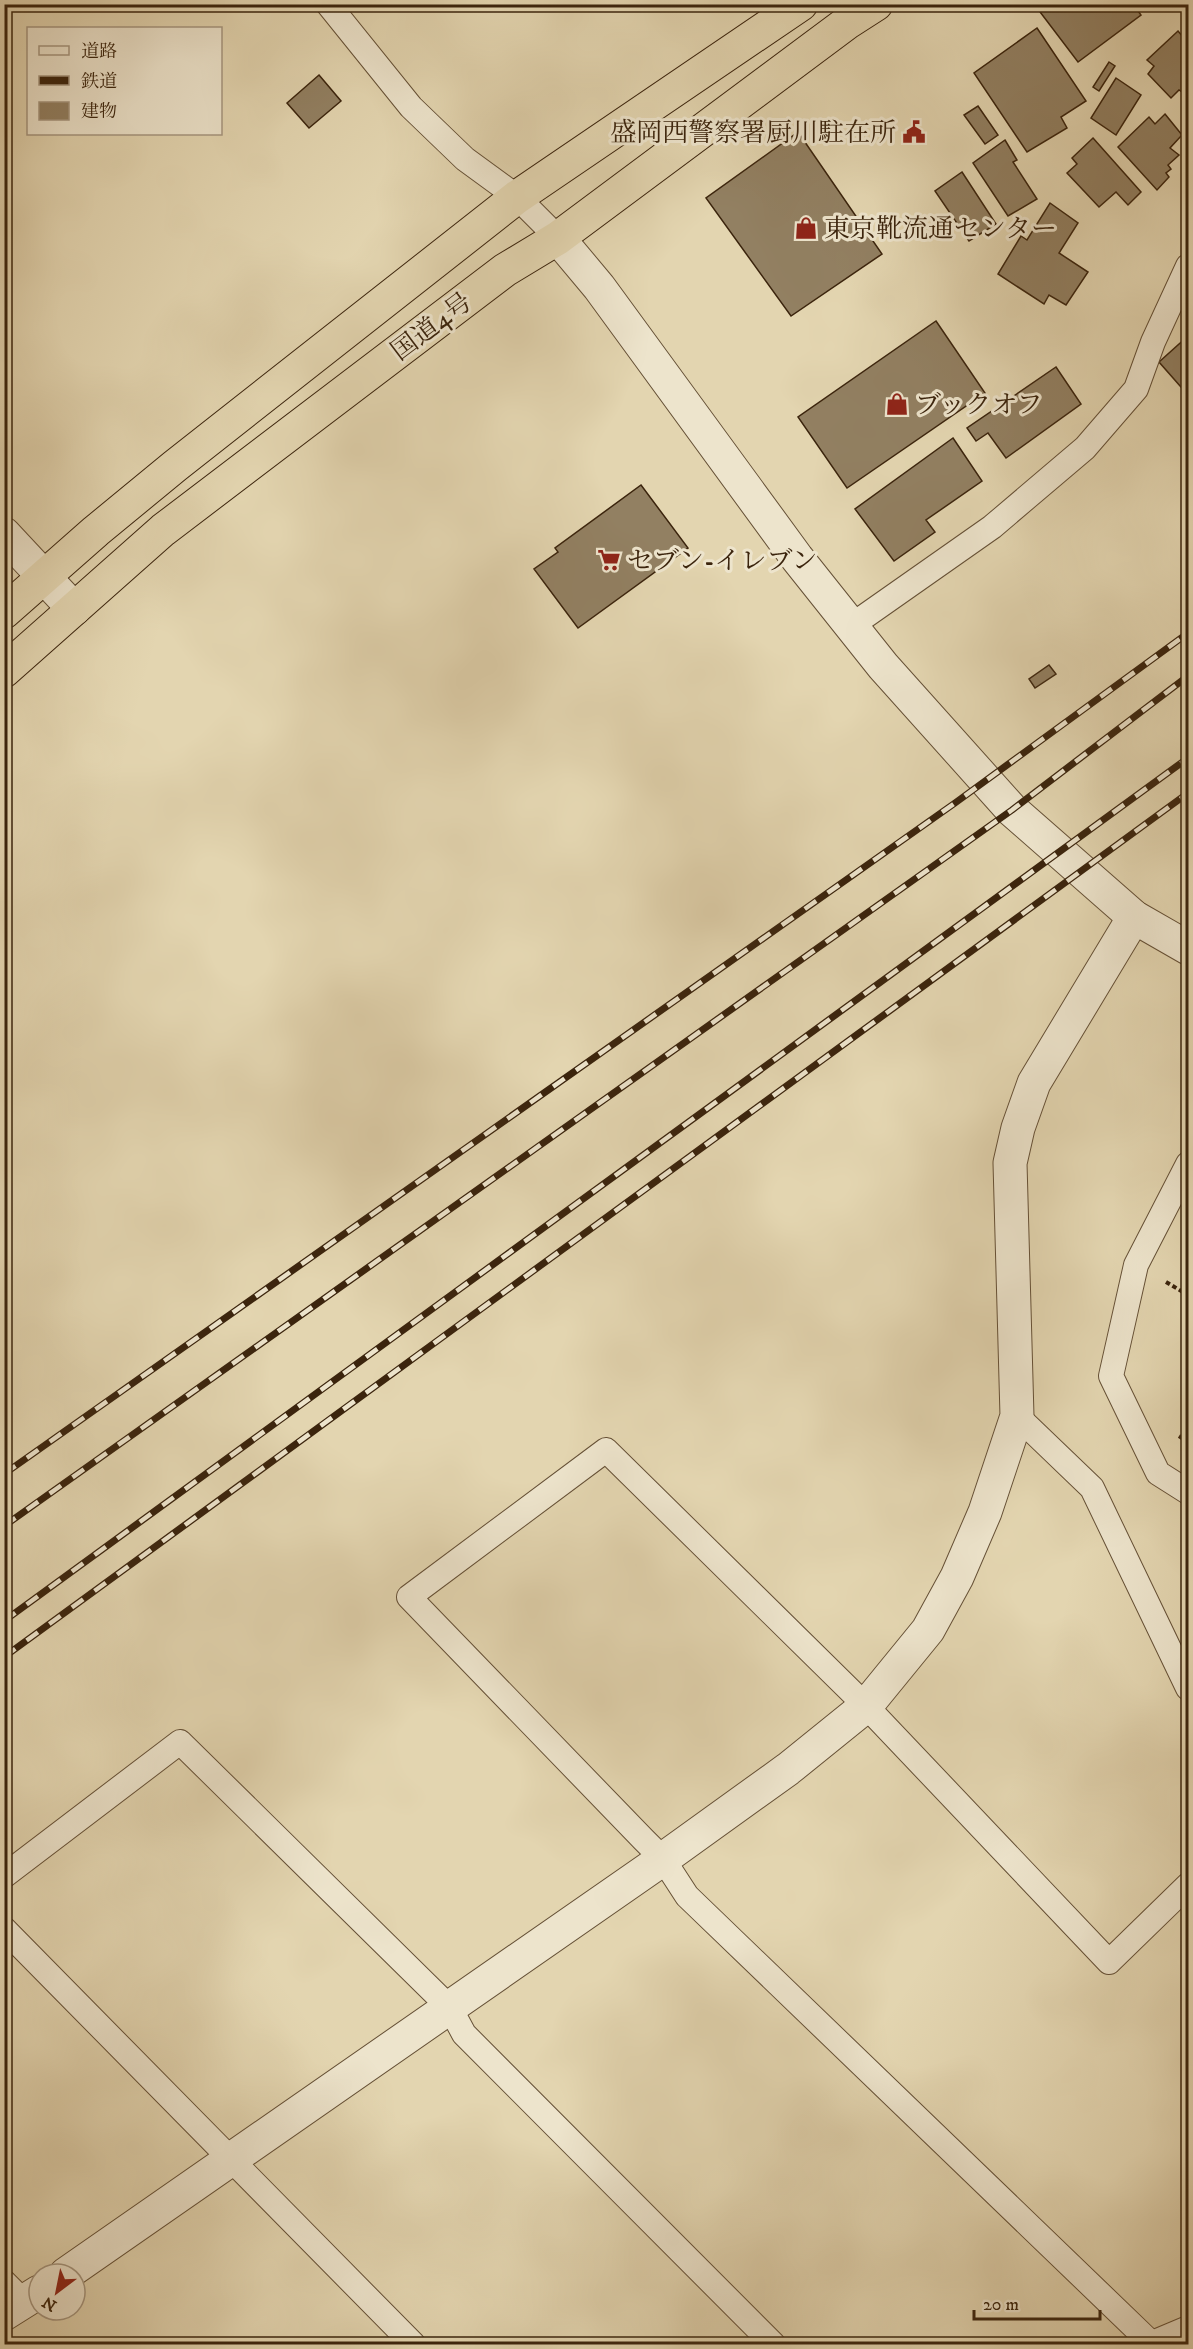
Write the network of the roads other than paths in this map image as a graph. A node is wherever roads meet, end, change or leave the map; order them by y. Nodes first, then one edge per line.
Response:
1 (328, 4) edge
2 (801, 4) edge
3 (876, 4) edge
4 (517, 197) junction
5 (558, 238) junction
6 (1188, 266) edge
7 (4, 534) edge
8 (45, 576) junction
9 (74, 609) junction
10 (4, 612) edge
11 (851, 626) junction
12 (4, 671) edge
13 (1134, 916) junction
14 (1188, 948) edge
15 (1188, 1164) edge
16 (1017, 1416) junction
17 (1188, 1492) edge
18 (1188, 1688) edge
19 (866, 1706) junction
20 (663, 1859) junction
21 (4, 1876) edge
22 (1188, 1885) edge
23 (4, 1929) edge
24 (450, 2008) junction
25 (231, 2160) junction
26 (83, 2262) edge
27 (1188, 2328) edge
28 (413, 2344) edge
29 (773, 2344) edge
30 (1151, 2344) edge

1 - 4 lane
2 - 4 highway, 国道4号
3 - 5 highway, 国道4号
4 - 5 lane
4 - 8 highway, 国道4号
5 - 9 highway, 国道4号
5 - 11 street
6 - 11 lane
7 - 8 street
8 - 9 street
8 - 10 highway, 国道4号
9 - 12 highway, 国道4号
11 - 13 street
13 - 14 street
13 - 16 street
15 - 17 lane
16 - 18 lane
16 - 19 street
19 - 20 street
19 - 20 lane
19 - 22 lane
20 - 24 street
20 - 30 lane
21 - 24 lane
23 - 25 lane
24 - 25 street
24 - 29 lane
25 - 26 street
25 - 28 lane
27 - 30 lane

